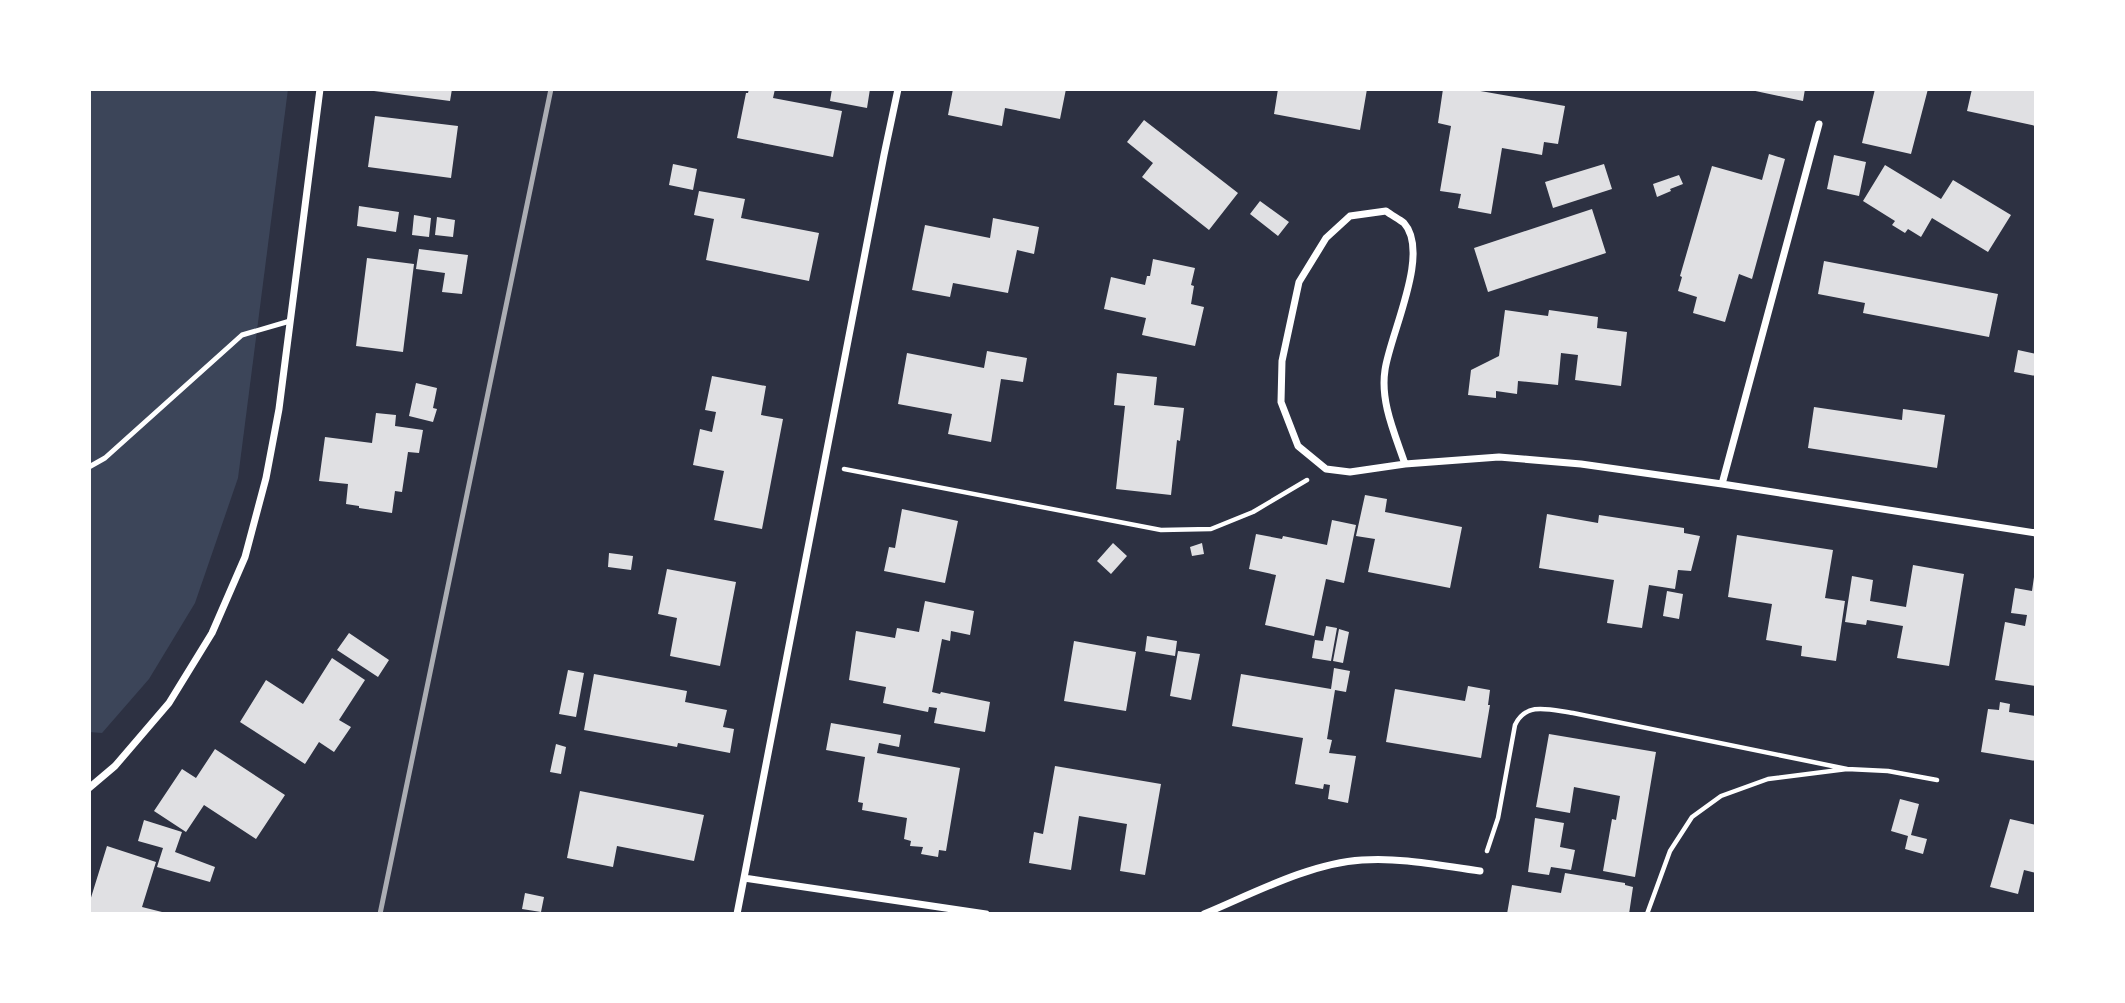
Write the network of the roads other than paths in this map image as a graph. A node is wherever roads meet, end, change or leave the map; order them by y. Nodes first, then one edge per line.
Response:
1 (320, 89) edge
2 (898, 89) edge
3 (1819, 124) dead end
4 (290, 321) junction
5 (1405, 464) junction
6 (89, 467) edge
7 (1722, 484) junction
8 (2036, 533) edge
9 (89, 788) edge
10 (1480, 871) road end
11 (744, 878) junction
12 (737, 914) edge
13 (986, 914) edge
14 (1203, 914) edge

1 - 4 street
2 - 11 street
3 - 7 street
4 - 6 lane
4 - 9 street
5 - 5 street
5 - 7 street
7 - 8 street
10 - 14 street
11 - 12 street
11 - 13 street

